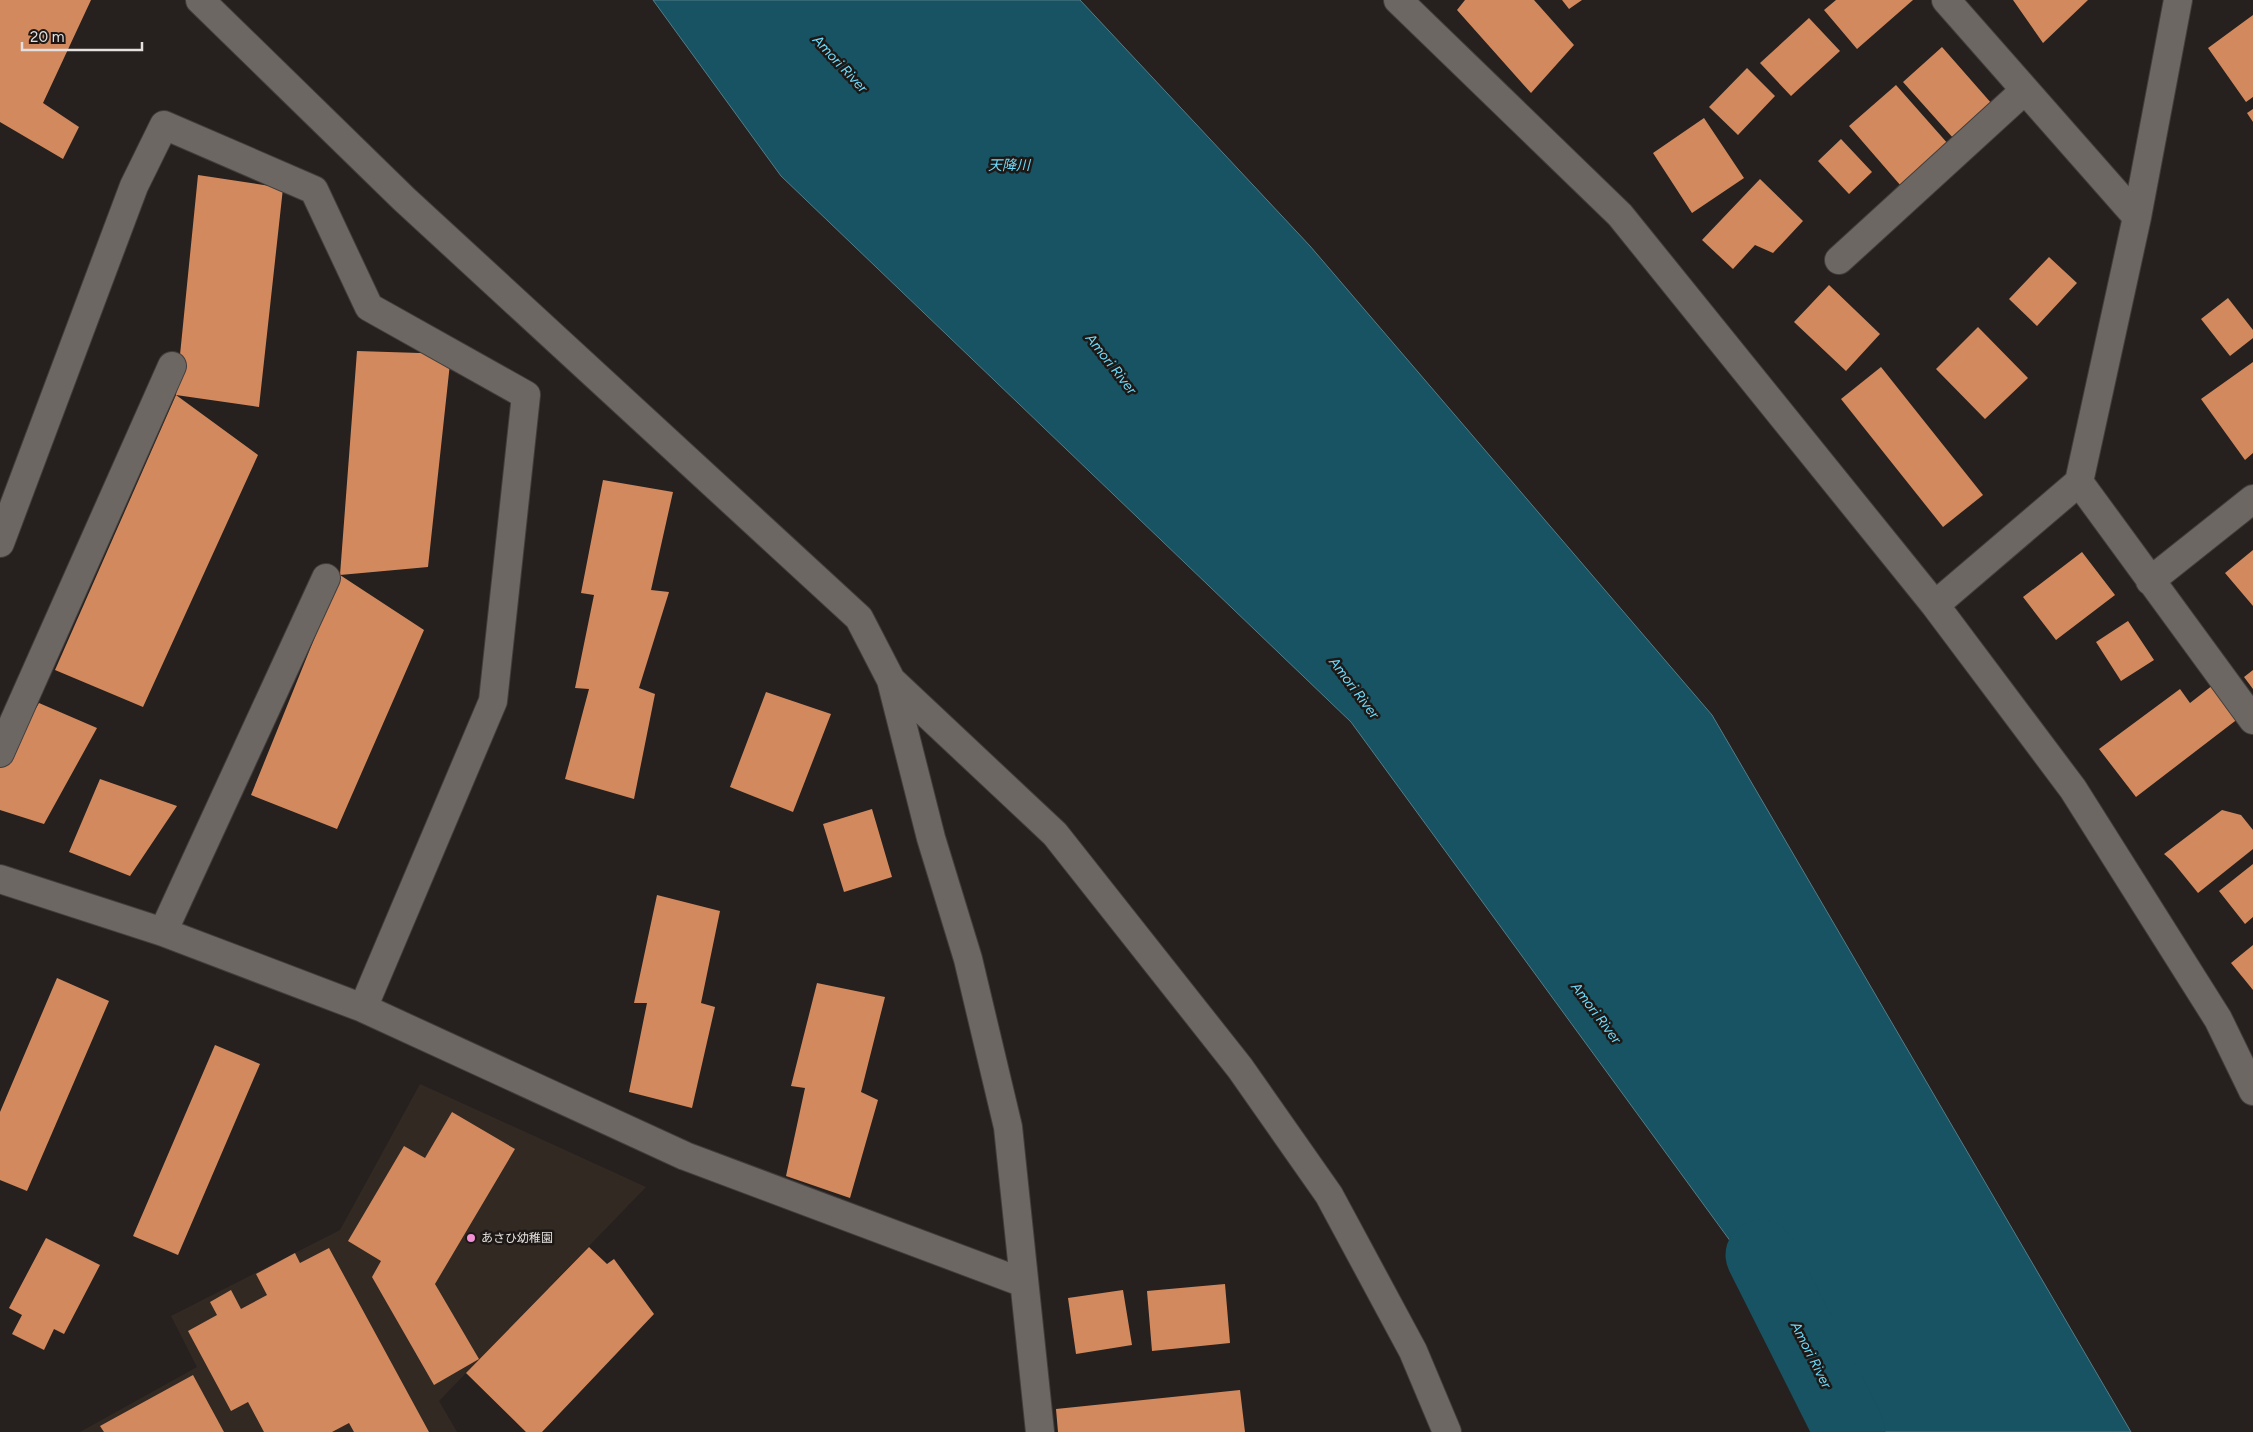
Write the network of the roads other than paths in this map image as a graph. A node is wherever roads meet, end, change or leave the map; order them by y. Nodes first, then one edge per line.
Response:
1 (200, 0) edge
2 (1398, 0) edge
3 (1946, 0) edge
4 (2178, 0) edge
5 (2025, 90) junction
6 (2137, 217) junction
7 (1840, 260) dead end
8 (172, 366) dead end
9 (2079, 482) junction
10 (2253, 499) edge
11 (0, 543) edge
12 (326, 578) dead end
13 (2150, 581) junction
14 (1935, 605) junction
15 (891, 680) junction
16 (2253, 720) edge
17 (0, 753) edge
18 (0, 879) edge
19 (164, 932) junction
20 (363, 1008) junction
21 (2253, 1091) edge
22 (1024, 1283) junction
23 (1040, 1432) edge
24 (1447, 1432) edge

1 - 15 street
2 - 14 street
3 - 5 street
4 - 6 street
5 - 6 street
5 - 7 street
6 - 9 street
8 - 17 street
9 - 13 street
9 - 14 street
10 - 13 street
11 - 20 street
12 - 19 street
13 - 16 street
14 - 21 street
15 - 22 street
15 - 24 street
18 - 19 street
19 - 20 street
20 - 22 street
22 - 23 street

